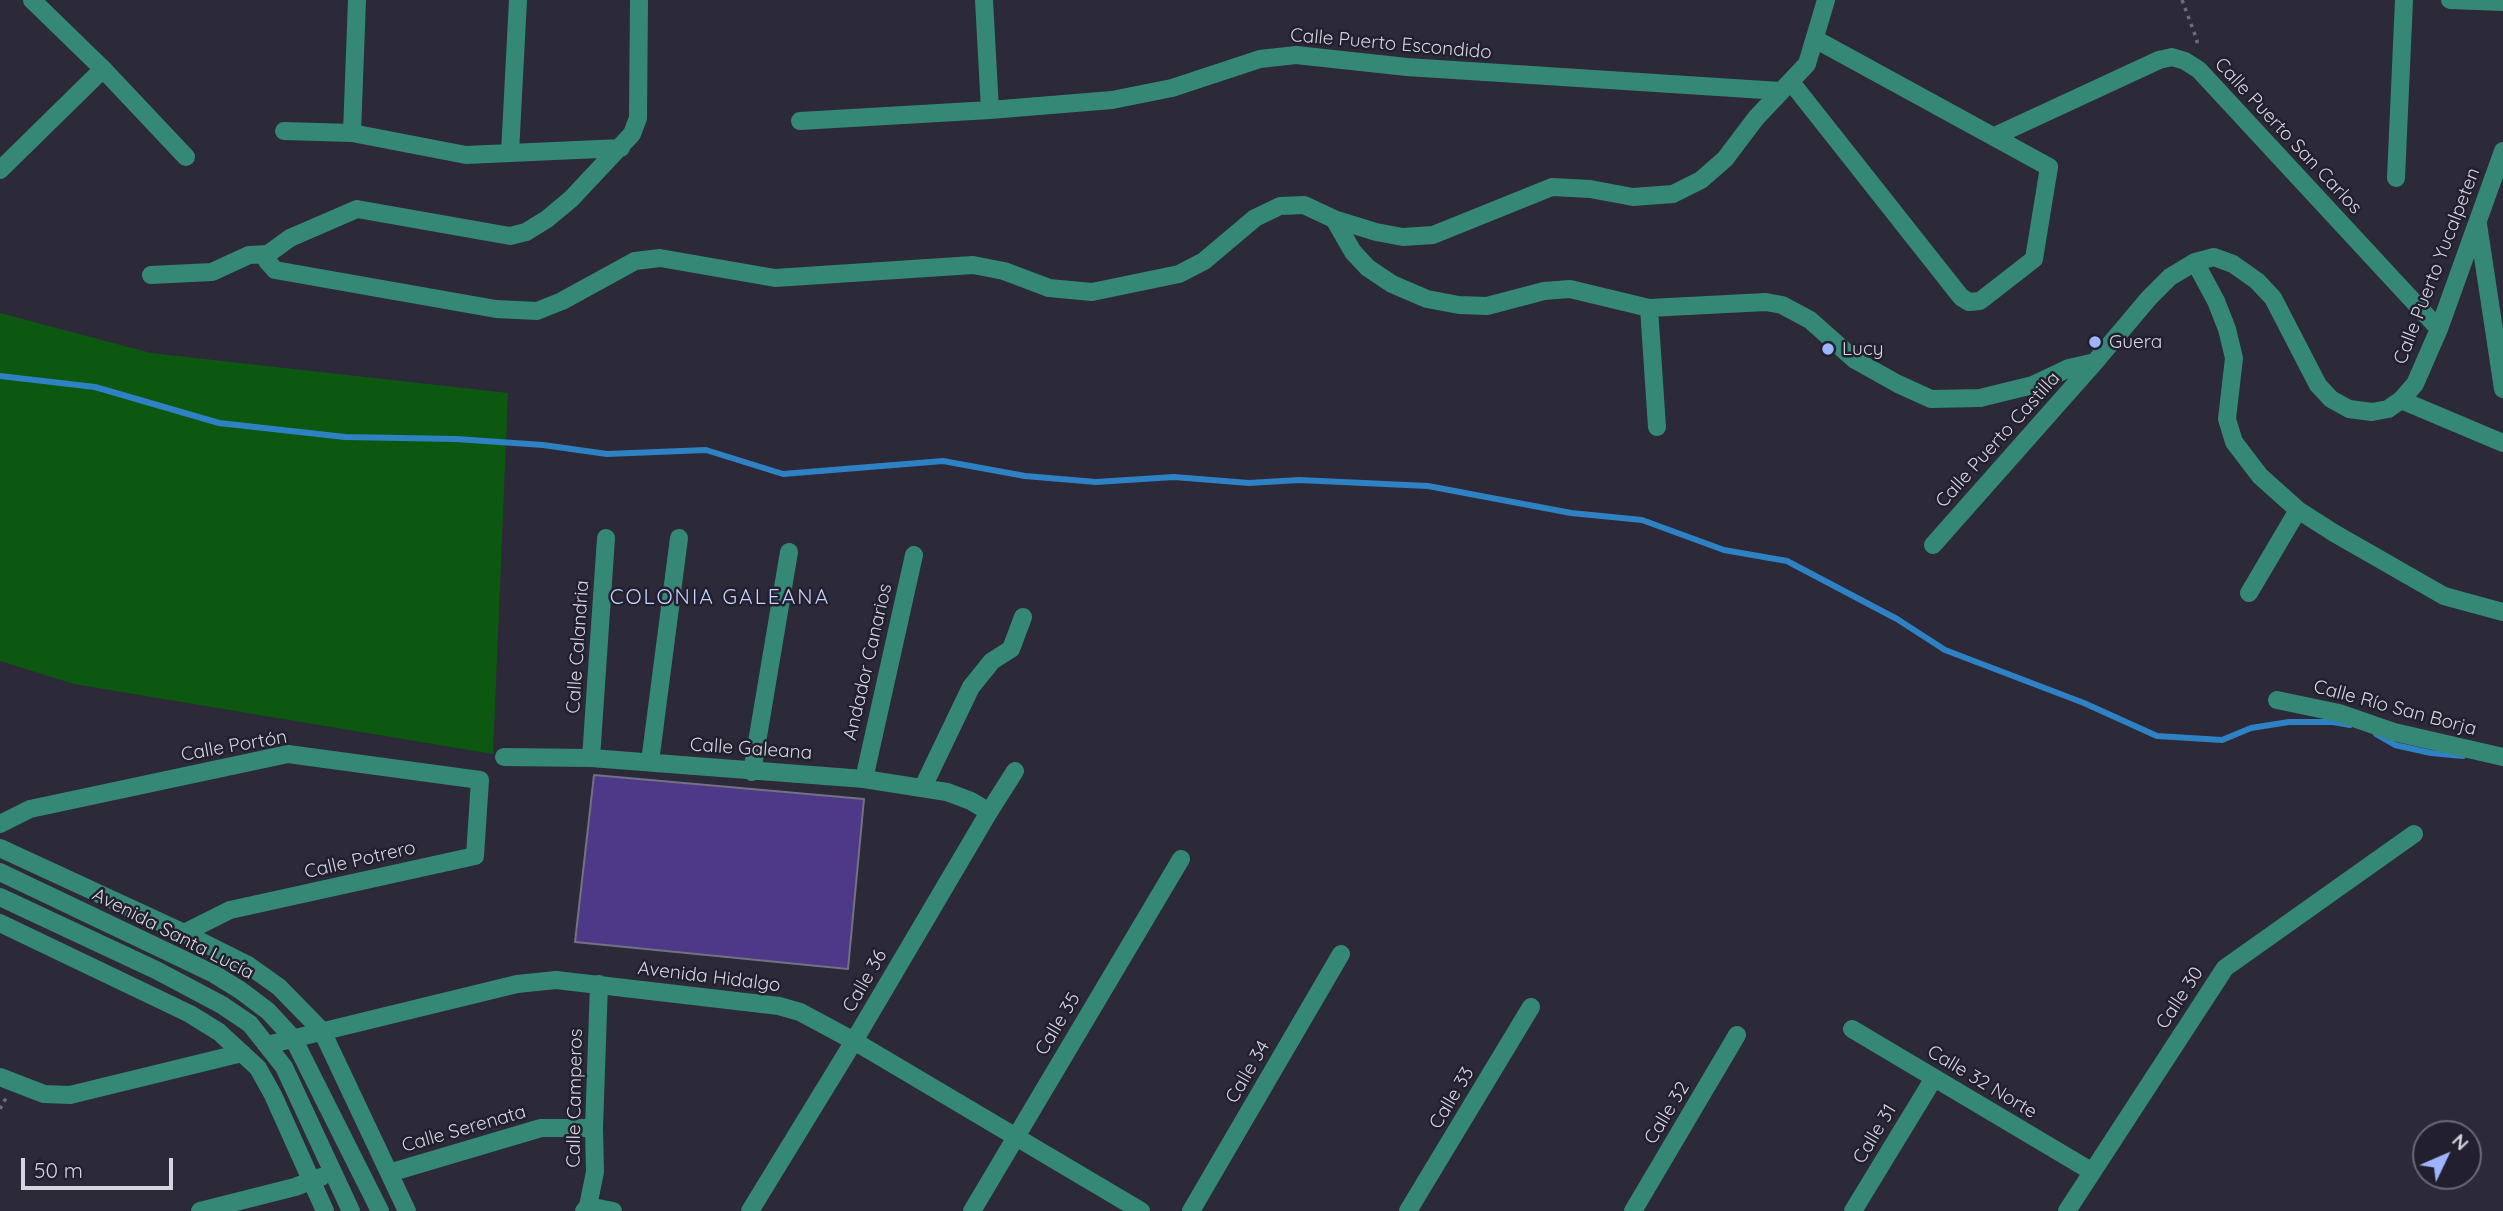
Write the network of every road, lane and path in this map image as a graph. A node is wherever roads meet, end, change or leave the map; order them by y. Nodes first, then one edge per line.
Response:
1 (32, 0) edge
2 (357, 0) edge
3 (518, 0) edge
4 (639, 0) edge
5 (984, 0) edge
6 (1826, 0) edge
7 (2182, 0) edge
8 (2404, 0) edge
9 (2451, 0) edge
10 (2503, 2) edge
11 (1815, 39) junction
12 (103, 69) junction
13 (2199, 71) junction
14 (1786, 87) junction
15 (990, 110) junction
16 (800, 121) dead end
17 (284, 131) dead end
18 (352, 133) junction
19 (1995, 136) junction
20 (621, 148) junction
21 (2503, 151) edge
22 (510, 153) junction
23 (186, 158) dead end
24 (0, 170) edge
25 (2396, 178) dead end
26 (1334, 219) junction
27 (2478, 220) junction
28 (268, 254) junction
29 (2195, 262) junction
30 (151, 275) dead end
31 (1649, 308) junction
32 (2439, 329) junction
33 (2095, 362) junction
34 (2503, 389) edge
35 (2402, 400) junction
36 (1657, 427) dead end
37 (2503, 443) edge
38 (2298, 510) junction
39 (606, 538) dead end
40 (680, 538) dead end
41 (1933, 545) dead end
42 (789, 552) dead end
43 (914, 555) dead end
44 (2249, 593) dead end
45 (2503, 612) edge
46 (1023, 617) dead end
47 (2277, 700) dead end
48 (504, 757) dead end
49 (2503, 757) edge
50 (591, 758) junction
51 (650, 762) junction
52 (1015, 771) dead end
53 (752, 772) junction
54 (864, 779) junction
55 (480, 780) joint
56 (923, 787) junction
57 (989, 812) junction
58 (0, 824) edge
59 (2414, 834) dead end
60 (0, 848) edge
61 (1181, 859) dead end
62 (0, 872) edge
63 (0, 897) edge
64 (0, 923) edge
65 (184, 933) junction
66 (1341, 954) dead end
67 (599, 984) junction
68 (1531, 1007) dead end
69 (1852, 1029) dead end
70 (322, 1031) junction
71 (1737, 1035) dead end
72 (293, 1038) junction
73 (854, 1041) junction
74 (267, 1045) junction
75 (242, 1053) junction
76 (0, 1077) edge
77 (1934, 1078) junction
78 (594, 1128) junction
79 (1016, 1136) junction
80 (357, 1164) junction
81 (2091, 1171) junction
82 (333, 1172) junction
83 (389, 1173) junction
84 (309, 1181) junction
85 (586, 1209) edge
86 (200, 1211) edge
87 (325, 1211) edge
88 (351, 1211) edge
89 (380, 1211) edge
90 (407, 1211) edge
91 (613, 1211) edge
92 (750, 1211) edge
93 (972, 1211) edge
94 (1141, 1211) edge
95 (1191, 1211) edge
96 (1408, 1211) edge
97 (1633, 1211) edge
98 (1853, 1211) edge
99 (2067, 1211) edge

1 - 12 street
2 - 18 street
3 - 22 street
4 - 20 street
5 - 15 street
6 - 11 street
7 - 13 path
8 - 25 street
9 - 10 street
11 - 14 street
11 - 19 street
12 - 23 street
12 - 24 street
13 - 19 street, Calle Puerto San Carlos
13 - 32 street, Calle Puerto San Carlos
14 - 15 street, Calle Puerto Escondido
14 - 19 street
14 - 26 street
15 - 16 street, Calle Puerto Escondido
17 - 18 street
18 - 22 street
20 - 22 street
20 - 28 street
21 - 27 street, Calle Puerto Yucalpeten
26 - 28 street
26 - 31 street
27 - 32 street, Calle Puerto Yucalpeten
27 - 34 street
28 - 30 street
29 - 33 street
29 - 35 street
29 - 38 street
31 - 33 street
31 - 36 street
32 - 35 street, Calle Puerto Yucalpeten
33 - 41 street, Calle Puerto Castilla
35 - 37 street
38 - 44 street
38 - 45 street
39 - 50 street, Calle Calandria
40 - 51 street
42 - 53 street
43 - 54 street, Andador Canarios
46 - 56 street
47 - 49 street, Calle Río San Borja
48 - 50 street, Calle Galeana
50 - 51 street, Calle Galeana
51 - 53 street, Calle Galeana
52 - 57 street, Calle 36
53 - 54 street, Calle Galeana
54 - 56 street, Calle Galeana
55 - 58 street, Calle Portón
55 - 65 street, Calle Potrero
56 - 57 street, Calle Galeana
57 - 73 street, Calle 36
59 - 81 street, Calle 30
60 - 65 street, Avenida Santa Lucía
61 - 79 street, Calle 35
62 - 72 street, Avenida Santa Lucía
63 - 74 street, Avenida Santa Lucía
64 - 75 street
65 - 70 street, Avenida Santa Lucía
66 - 95 street, Calle 34
67 - 70 street, Avenida Hidalgo
67 - 73 street, Avenida Hidalgo
67 - 78 street, Calle Camperos
68 - 96 street, Calle 33
69 - 77 street, Calle 32 Norte
70 - 72 street, Avenida Hidalgo
70 - 83 street, Avenida Santa Lucía
71 - 97 street, Calle 32
72 - 74 street, Avenida Hidalgo
72 - 80 street, Avenida Santa Lucía
73 - 79 street, Avenida Hidalgo
73 - 92 street, Calle 36
74 - 82 street, Avenida Santa Lucía
75 - 76 street
75 - 84 street
77 - 81 street, Calle 32 Norte
77 - 98 street, Calle 31
78 - 83 street, Calle Serenata
78 - 85 street, Calle Camperos
79 - 93 street, Calle 35
79 - 94 street, Avenida Hidalgo
80 - 82 street
80 - 89 street, Avenida Santa Lucía
81 - 99 street, Calle 30
82 - 84 street
82 - 88 street, Avenida Santa Lucía
83 - 90 street, Avenida Santa Lucía
84 - 86 street
84 - 87 street
85 - 91 street

